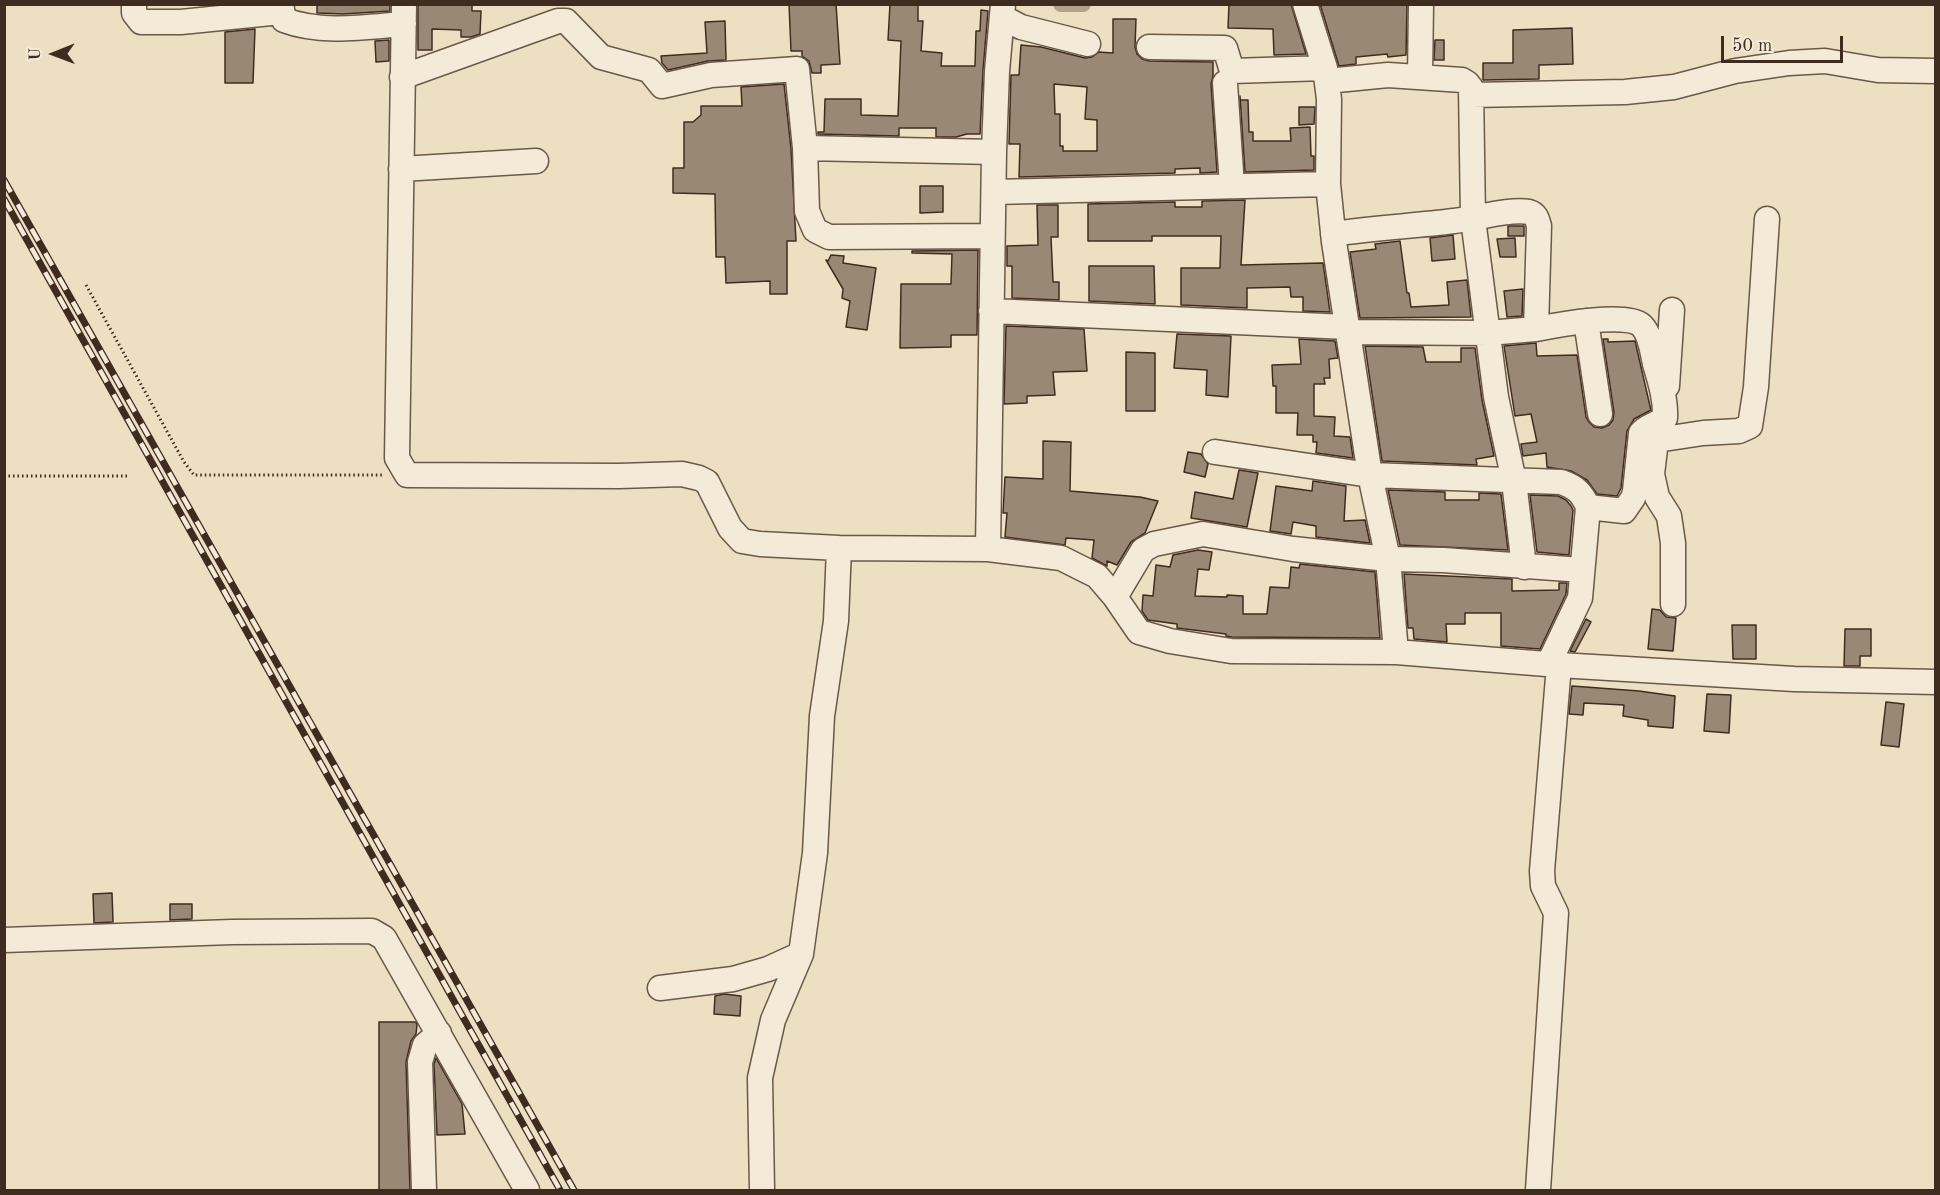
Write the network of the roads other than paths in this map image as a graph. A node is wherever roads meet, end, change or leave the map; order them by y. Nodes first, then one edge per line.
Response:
1 (134, 4) edge
2 (1305, 4) edge
3 (1421, 4) edge
4 (281, 8) edge
5 (1002, 10) edge
6 (404, 14) edge
7 (1088, 44) dead end
8 (1149, 47) dead end
9 (1935, 71) edge
10 (1326, 75) junction
11 (402, 77) junction
12 (1420, 77) junction
13 (1225, 83) dead end
14 (1472, 95) junction
15 (805, 148) junction
16 (994, 152) junction
17 (536, 161) dead end
18 (401, 169) junction
19 (1328, 184) junction
20 (1232, 186) junction
21 (994, 192) junction
22 (1473, 219) junction
23 (1767, 219) dead end
24 (1333, 234) junction
25 (992, 236) junction
26 (1672, 310) dead end
27 (991, 311) junction
28 (1586, 321) junction
29 (1536, 328) junction
30 (1347, 330) junction
31 (1488, 333) junction
32 (1600, 414) dead end
33 (1660, 425) junction
34 (1215, 452) dead end
35 (1370, 475) junction
36 (1514, 482) junction
37 (1588, 507) junction
38 (839, 548) junction
39 (988, 549) junction
40 (1388, 559) junction
41 (1524, 567) junction
42 (1582, 570) junction
43 (1115, 597) junction
44 (1673, 603) dead end
45 (1396, 652) junction
46 (1554, 664) junction
47 (1935, 682) edge
48 (4, 940) edge
49 (801, 954) junction
50 (660, 988) dead end
51 (439, 1033) junction
52 (424, 1191) edge
53 (528, 1191) edge
54 (762, 1191) edge
55 (1538, 1191) edge

1 - 4 street
2 - 10 street
3 - 12 street
4 - 6 street
5 - 7 street
5 - 16 street
6 - 11 street
8 - 10 street
9 - 14 street
10 - 12 street
10 - 19 street
11 - 15 street
11 - 18 street
12 - 14 street
13 - 20 street
14 - 22 street
15 - 16 street
15 - 25 street
16 - 21 street
17 - 18 street
18 - 38 street
19 - 20 street
19 - 24 street
20 - 21 street
21 - 25 street
22 - 24 street
22 - 29 street
22 - 31 street
23 - 33 street
24 - 30 street
25 - 27 street
26 - 33 street
27 - 30 street
27 - 39 street
28 - 29 street
28 - 32 street
28 - 33 street
29 - 31 street
30 - 31 street
30 - 35 street
31 - 36 street
33 - 37 street
33 - 44 street
34 - 35 street
35 - 36 street
35 - 40 street
36 - 37 street
36 - 41 street
37 - 42 street
38 - 39 street
38 - 49 street
39 - 43 street
40 - 41 street
40 - 43 street
40 - 45 street
41 - 42 street
42 - 46 street
43 - 45 street
45 - 46 street
46 - 47 street
46 - 55 street
48 - 51 street
49 - 50 street
49 - 54 street
51 - 52 street
51 - 53 street

